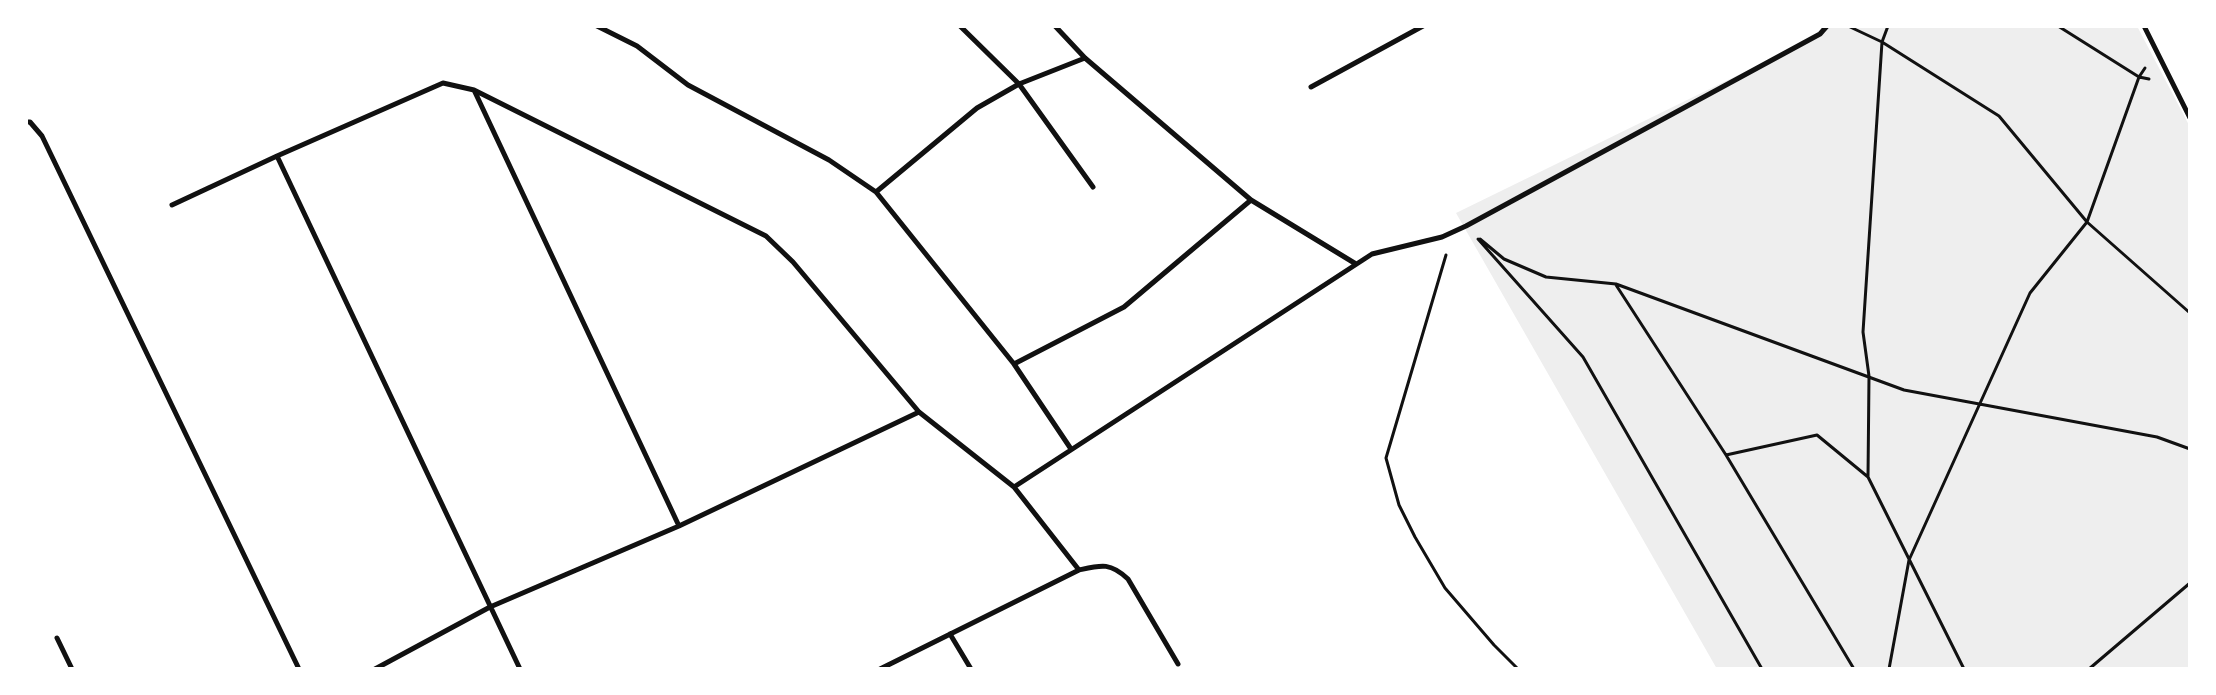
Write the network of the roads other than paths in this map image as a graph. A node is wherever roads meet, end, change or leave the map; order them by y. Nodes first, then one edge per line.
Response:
1 (598, 26) edge
2 (960, 26) edge
3 (1055, 26) edge
4 (1423, 26) edge
5 (1827, 26) edge
6 (2144, 26) edge
7 (1085, 58) junction
8 (1019, 84) junction
9 (1311, 87) dead end
10 (474, 90) junction
11 (2190, 118) edge
12 (28, 122) edge
13 (276, 156) junction
14 (1093, 187) dead end
15 (876, 192) junction
16 (1251, 200) junction
17 (172, 205) dead end
18 (1356, 264) junction
19 (1014, 364) junction
20 (919, 412) junction
21 (1071, 449) junction
22 (1014, 487) junction
23 (679, 526) junction
24 (1079, 570) junction
25 (490, 608) junction
26 (950, 634) junction
27 (57, 638) dead end
28 (1178, 664) dead end
29 (72, 669) edge
30 (299, 669) edge
31 (375, 669) edge
32 (520, 669) edge
33 (880, 669) edge
34 (971, 669) edge

1 - 15 street
2 - 8 street
3 - 7 street
4 - 9 street
5 - 18 street
6 - 11 street
7 - 8 street
7 - 16 street
8 - 14 street
8 - 15 street
10 - 13 street
10 - 20 street
10 - 23 street
12 - 30 street
13 - 17 street
13 - 25 street
15 - 19 street
16 - 18 street
16 - 19 street
18 - 21 street
19 - 21 street
20 - 22 street
20 - 23 street
21 - 22 street
22 - 24 street
23 - 25 street
24 - 26 street
24 - 28 street
25 - 31 street
25 - 32 street
26 - 33 street
26 - 34 street
27 - 29 street

